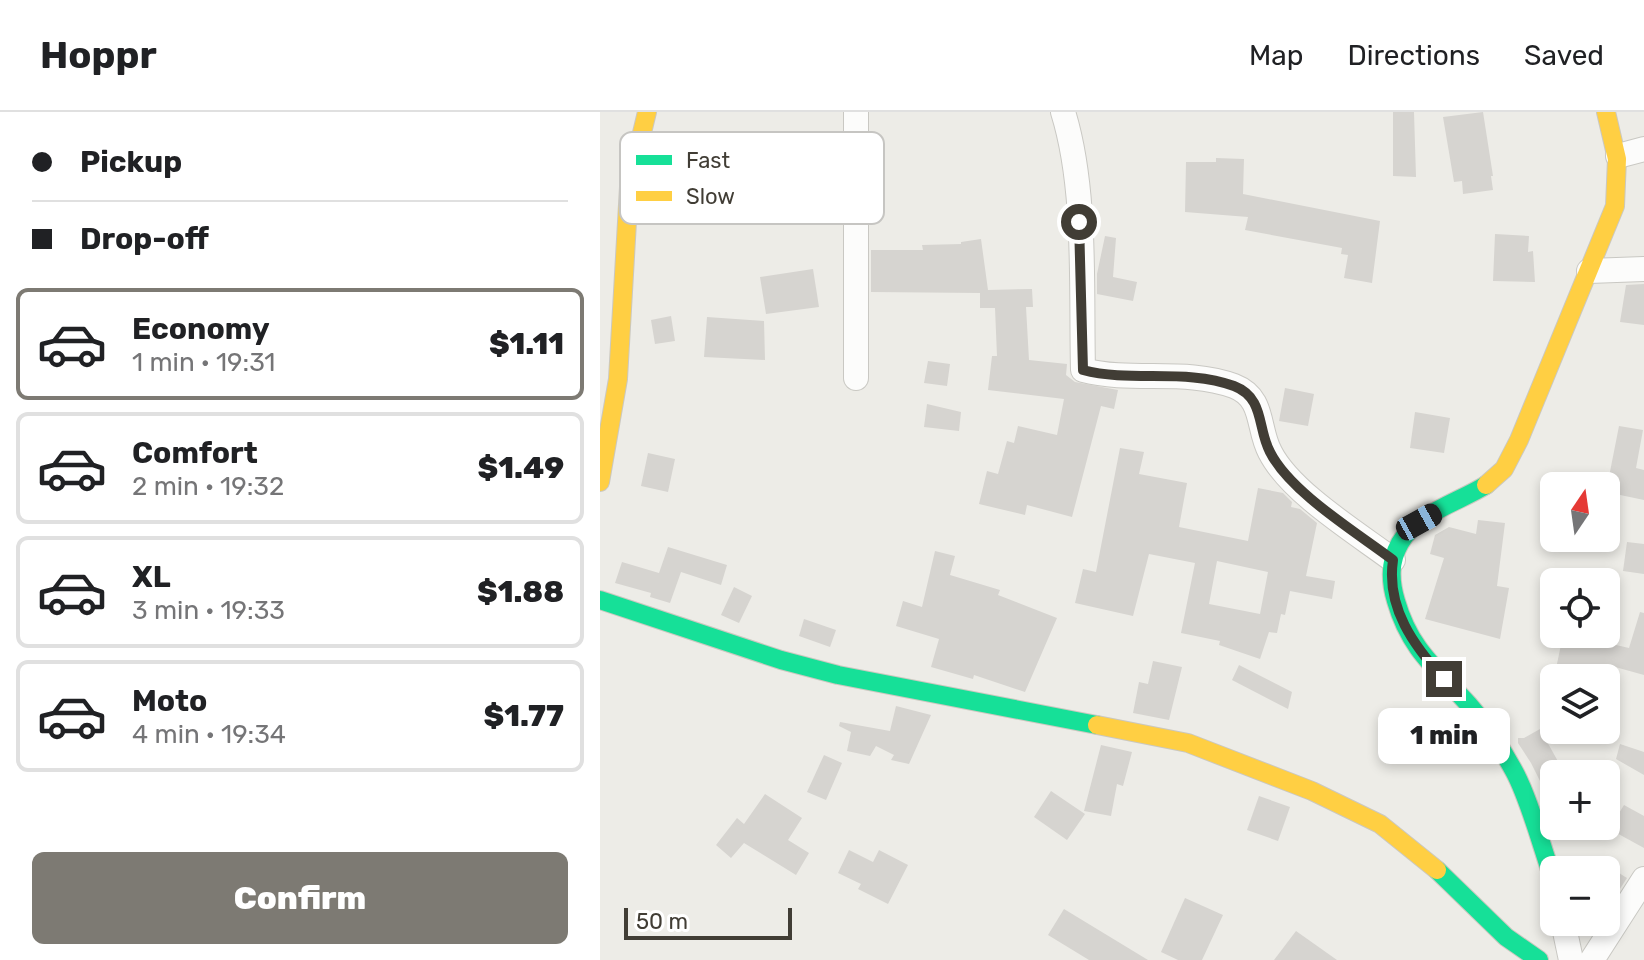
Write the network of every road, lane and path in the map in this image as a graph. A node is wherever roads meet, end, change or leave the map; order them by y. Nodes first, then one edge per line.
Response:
1 (647, 112) edge
2 (1063, 112) edge
3 (1606, 112) edge
4 (642, 132) edge
5 (1644, 149) edge
6 (1618, 156) junction
7 (627, 224) edge
8 (856, 224) edge
9 (1644, 269) edge
10 (1589, 271) junction
11 (856, 378) dead end
12 (600, 482) edge
13 (1393, 560) junction
14 (600, 600) edge
15 (1545, 856) edge
16 (1644, 879) edge
17 (1566, 936) edge
18 (1539, 960) edge
19 (1571, 960) edge
20 (1592, 960) edge

1 - 4 street
2 - 13 street
3 - 6 street
5 - 6 street
6 - 10 street
7 - 12 street
8 - 11 street
9 - 10 street
10 - 13 street
13 - 15 street
14 - 18 street
16 - 20 street
17 - 19 street

